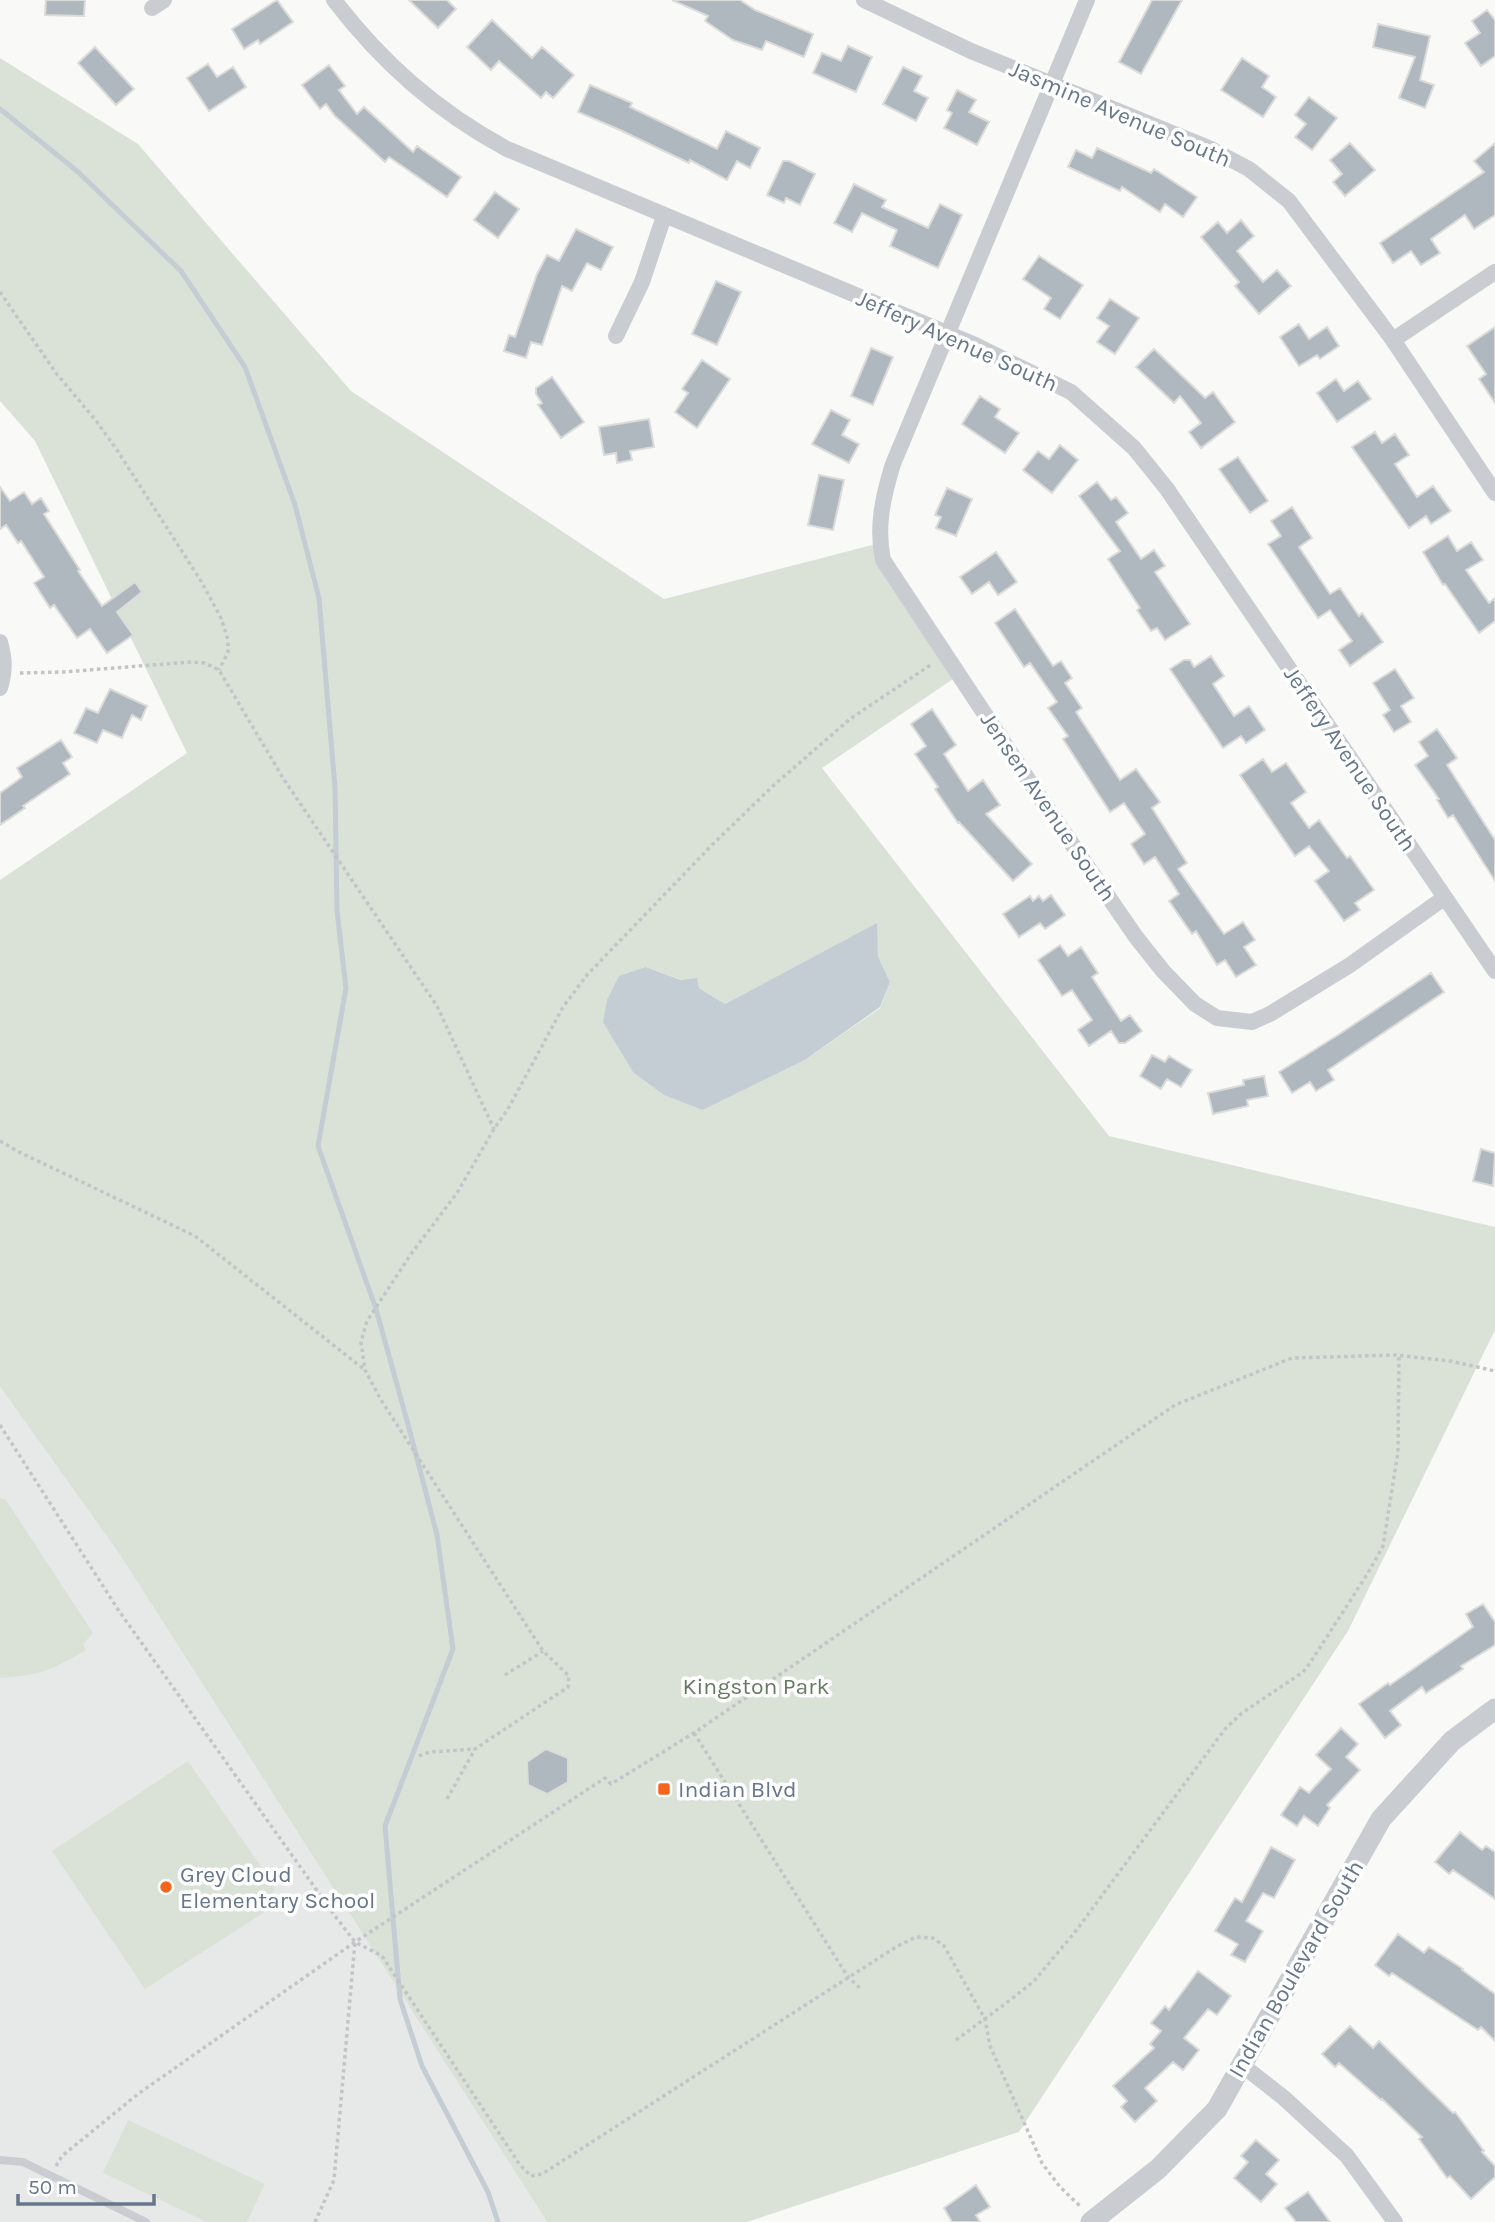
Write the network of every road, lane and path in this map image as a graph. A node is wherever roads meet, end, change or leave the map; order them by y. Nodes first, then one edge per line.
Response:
1 (334, 0) edge
2 (864, 0) edge
3 (1087, 0) edge
4 (1051, 84) junction
5 (664, 216) junction
6 (1495, 272) edge
7 (0, 292) edge
8 (947, 334) junction
9 (615, 336) dead end
10 (1393, 340) junction
11 (1495, 493) edge
12 (0, 642) edge
13 (946, 655) junction
14 (219, 670) junction
15 (2, 681) edge
16 (1444, 898) junction
17 (1495, 971) edge
18 (494, 1129) junction
19 (0, 1140) edge
20 (1399, 1356) junction
21 (365, 1370) junction
22 (1495, 1371) edge
23 (0, 1425) edge
24 (543, 1651) junction
25 (505, 1675) dead end
26 (1495, 1709) edge
27 (694, 1733) junction
28 (475, 1749) junction
29 (419, 1756) dead end
30 (447, 1798) dead end
31 (355, 1942) junction
32 (848, 1977) junction
33 (860, 1988) dead end
34 (985, 2019) junction
35 (956, 2040) dead end
36 (1242, 2065) junction
37 (0, 2160) edge
38 (51, 2176) junction
39 (1092, 2221) edge
40 (146, 2222) edge
41 (315, 2222) edge
42 (1395, 2222) edge

1 - 5 street, Jeffery Avenue South
2 - 4 street, Jasmine Avenue South
3 - 4 street, Jensen Avenue South
4 - 8 street, Jensen Avenue South
4 - 10 street, Jasmine Avenue South
5 - 8 street, Jeffery Avenue South
5 - 9 street
6 - 10 street
7 - 14 path
8 - 13 street, Jensen Avenue South
8 - 16 street, Jeffery Avenue South
10 - 11 street, Jasmine Avenue South
12 - 15 street
13 - 16 street, Jensen Avenue South
13 - 18 path
14 - 15 path
14 - 18 path
16 - 17 street, Jeffery Avenue South
18 - 21 path
19 - 21 path
20 - 22 path
20 - 27 path
20 - 34 path
21 - 24 path
23 - 31 path
24 - 25 path
24 - 28 path
26 - 36 street, Indian Boulevard South
27 - 31 path
27 - 32 path
28 - 29 path
28 - 30 path
31 - 32 path
31 - 38 path
31 - 41 path
32 - 33 path
32 - 34 path
34 - 35 path
34 - 39 path
36 - 39 street, Indian Boulevard South
36 - 42 street
37 - 38 lane
38 - 40 lane

